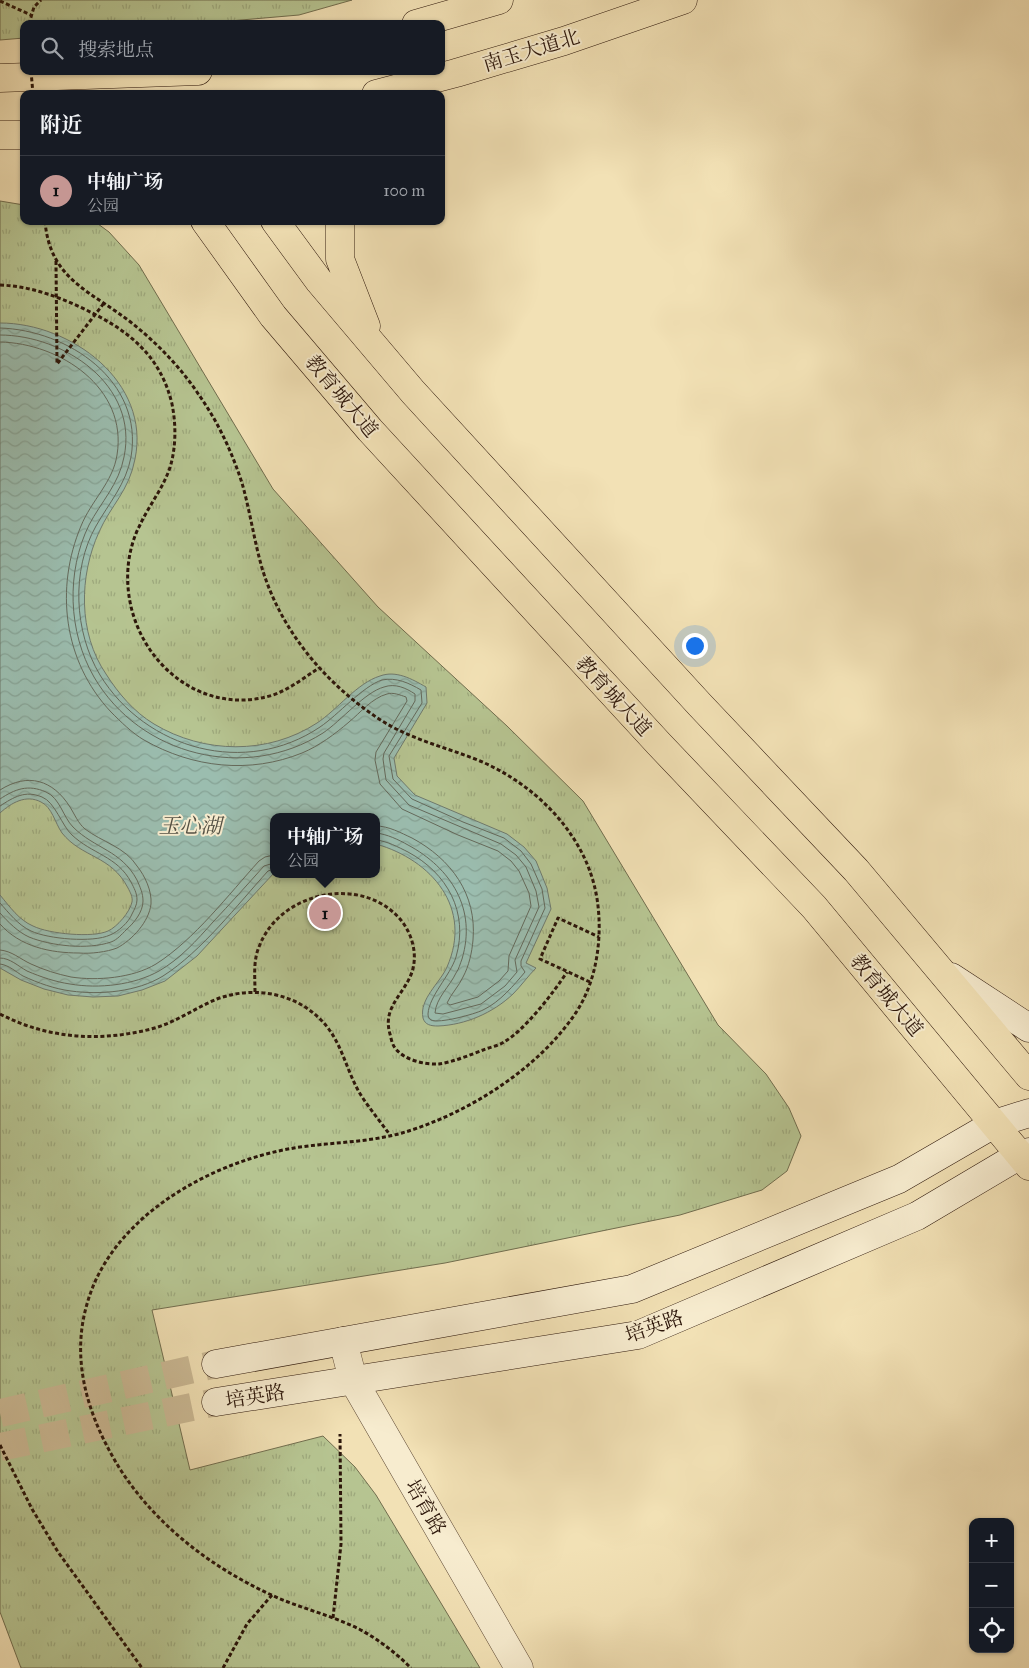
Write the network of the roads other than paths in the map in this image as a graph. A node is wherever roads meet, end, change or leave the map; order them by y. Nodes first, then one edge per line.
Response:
1 (498, 0) edge
2 (684, 0) edge
3 (430, 20) edge
4 (491, 62) junction
5 (444, 75) edge
6 (445, 75) edge
7 (0, 78) edge
8 (190, 79) edge
9 (122, 84) edge
10 (390, 90) edge
11 (445, 93) edge
12 (0, 135) edge
13 (20, 135) edge
14 (209, 225) edge
15 (278, 225) edge
16 (340, 225) edge
17 (374, 346) junction
18 (940, 970) junction
19 (1029, 1028) edge
20 (1029, 1076) edge
21 (1029, 1113) edge
22 (994, 1124) junction
23 (1026, 1157) edge
24 (343, 1341) junction
25 (216, 1364) tunnel mouth
26 (353, 1380) junction
27 (216, 1402) tunnel mouth
28 (519, 1668) edge

1 - 3 main road
2 - 4 main road, 南玉大道北
4 - 6 main road, 南玉大道北
4 - 11 main road
5 - 10 main road, 南玉大道北
7 - 9 main road
8 - 9 main road
12 - 13 main road
14 - 22 main road, 教育城大道
15 - 17 main road
16 - 17 main road
17 - 18 main road
18 - 19 main road
18 - 20 main road
21 - 22 main road, 培英路
22 - 23 main road, 教育城大道
22 - 24 main road, 培英路
23 - 26 main road, 培英路
24 - 25 main road, 培英路
24 - 26 main road, 培育路
26 - 27 main road, 培英路
26 - 28 main road, 培育路

